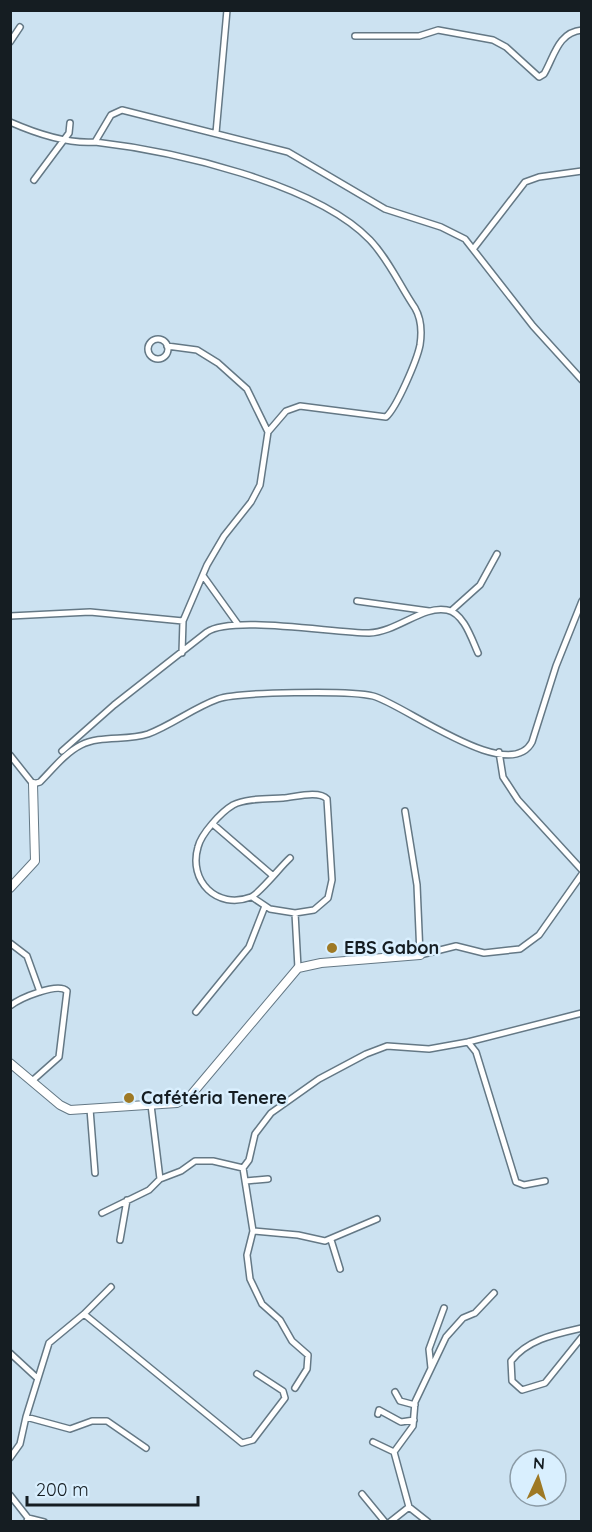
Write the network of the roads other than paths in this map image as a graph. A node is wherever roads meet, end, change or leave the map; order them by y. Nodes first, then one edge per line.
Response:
1 (227, 10) edge
2 (20, 27) dead end
3 (582, 30) edge
4 (355, 36) dead end
5 (10, 42) edge
6 (10, 122) edge
7 (70, 123) dead end
8 (216, 133) junction
9 (63, 138) junction
10 (95, 142) junction
11 (582, 171) edge
12 (34, 180) dead end
13 (474, 248) junction
14 (167, 346) dead end
15 (582, 380) edge
16 (268, 432) junction
17 (497, 554) dead end
18 (204, 577) junction
19 (357, 601) dead end
20 (582, 601) edge
21 (431, 611) junction
22 (451, 611) junction
23 (10, 616) edge
24 (183, 621) junction
25 (237, 623) junction
26 (182, 653) junction
27 (478, 653) dead end
28 (62, 751) dead end
29 (499, 752) junction
30 (10, 755) edge
31 (33, 784) junction
32 (405, 811) dead end
33 (214, 825) junction
34 (290, 858) dead end
35 (582, 872) edge
36 (272, 875) junction
37 (10, 888) edge
38 (252, 897) junction
39 (265, 906) junction
40 (295, 913) junction
41 (10, 944) edge
42 (420, 955) junction
43 (298, 968) junction
44 (40, 992) junction
45 (10, 1006) edge
46 (196, 1012) dead end
47 (582, 1013) edge
48 (468, 1042) junction
49 (10, 1063) edge
50 (32, 1081) junction
51 (151, 1106) junction
52 (90, 1109) junction
53 (243, 1168) junction
54 (94, 1173) dead end
55 (159, 1179) junction
56 (268, 1179) dead end
57 (246, 1181) junction
58 (545, 1181) dead end
59 (127, 1200) junction
60 (102, 1213) dead end
61 (377, 1219) dead end
62 (253, 1231) junction
63 (120, 1240) dead end
64 (331, 1240) junction
65 (340, 1269) dead end
66 (111, 1287) dead end
67 (444, 1308) dead end
68 (475, 1313) dead end
69 (84, 1314) junction
70 (582, 1328) edge
71 (582, 1337) edge
72 (10, 1353) edge
73 (431, 1368) junction
74 (257, 1374) dead end
75 (36, 1377) junction
76 (295, 1388) dead end
77 (395, 1392) dead end
78 (415, 1405) junction
79 (378, 1414) dead end
80 (26, 1417) junction
81 (414, 1420) junction
82 (373, 1442) dead end
83 (146, 1448) dead end
84 (394, 1452) junction
85 (11, 1456) edge
86 (362, 1494) dead end
87 (10, 1495) edge
88 (409, 1507) junction
89 (28, 1520) edge
90 (44, 1521) edge
91 (385, 1521) edge
92 (390, 1521) edge
93 (428, 1521) edge

1 - 8 street
2 - 5 street
3 - 4 street
6 - 9 street
7 - 9 street
8 - 10 street
8 - 13 street
9 - 10 street
9 - 12 street
10 - 16 street
11 - 13 street
13 - 15 street
14 - 16 street
16 - 18 street
17 - 22 street
18 - 24 street
18 - 25 street
19 - 21 street
20 - 29 street
21 - 22 street
21 - 25 street
22 - 27 street
23 - 24 street
24 - 26 street
25 - 26 street
26 - 28 street
29 - 31 street
29 - 35 street
30 - 31 street
31 - 37 street
32 - 42 street
33 - 36 street
33 - 38 street
33 - 40 street
34 - 36 street
35 - 42 street
36 - 38 street
38 - 39 street
39 - 40 street
39 - 46 street
40 - 43 street
41 - 44 street
42 - 43 street
43 - 51 street
44 - 45 street
44 - 50 street
47 - 48 street
48 - 53 street
48 - 58 street
49 - 50 street
50 - 52 street
51 - 52 street
51 - 55 street
52 - 54 street
53 - 55 street
53 - 57 street
55 - 59 street
56 - 57 street
57 - 62 street
59 - 60 street
59 - 63 street
61 - 64 street
62 - 64 street
62 - 76 street
64 - 65 street
66 - 69 street
67 - 73 street
68 - 73 street
69 - 74 street
69 - 75 street
70 - 71 street
72 - 75 street
73 - 78 street
75 - 80 street
77 - 78 street
78 - 81 street
79 - 81 street
80 - 83 street
80 - 85 street
81 - 84 street
82 - 84 street
84 - 88 street
86 - 91 street
87 - 89 street
88 - 92 street
88 - 93 street
89 - 90 street

